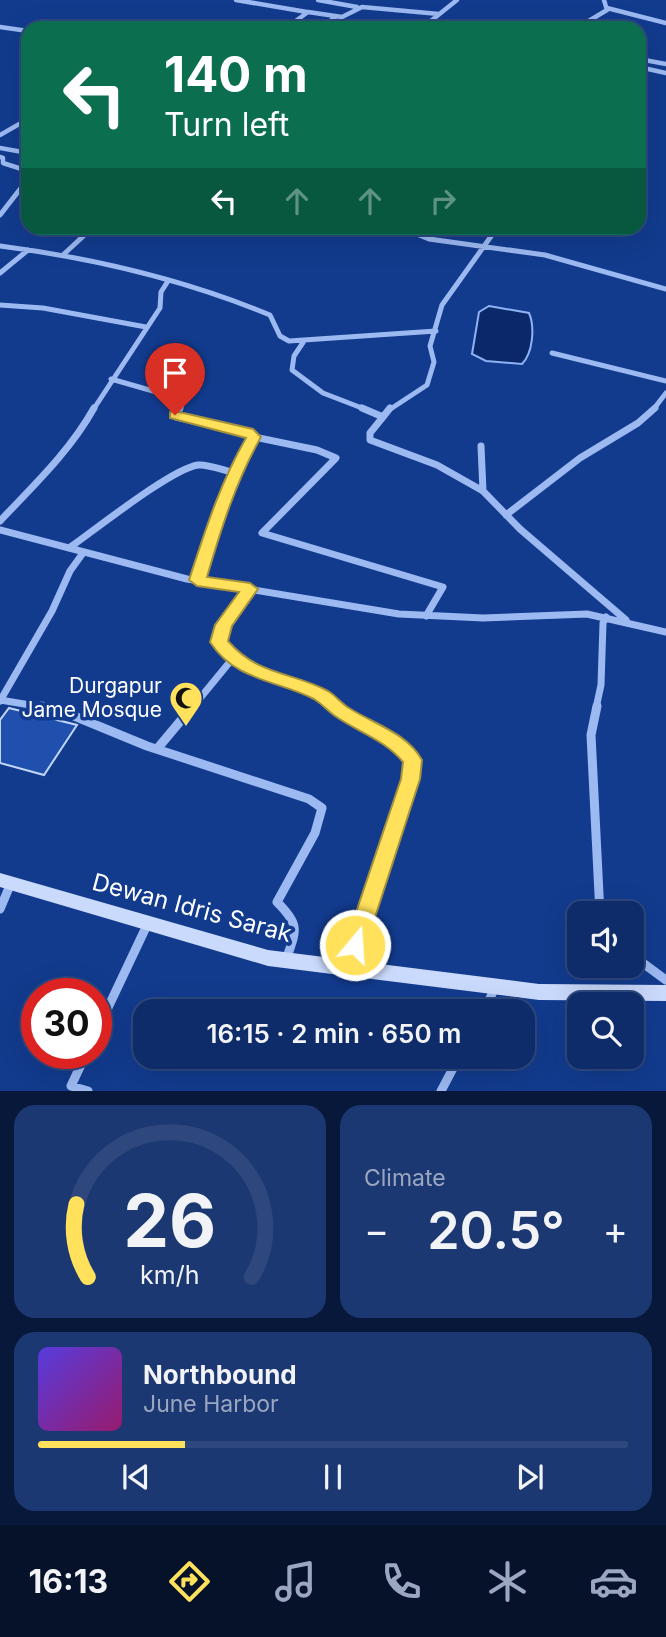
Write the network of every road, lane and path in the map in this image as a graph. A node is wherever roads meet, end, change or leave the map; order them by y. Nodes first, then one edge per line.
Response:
1 (236, 0) edge
2 (318, 0) edge
3 (457, 0) edge
4 (604, 0) edge
5 (387, 3) dead end
6 (379, 7) junction
7 (362, 8) junction
8 (607, 8) junction
9 (308, 12) junction
10 (439, 14) junction
11 (335, 16) junction
12 (294, 21) edge
13 (330, 21) edge
14 (430, 21) edge
15 (588, 21) edge
16 (666, 23) edge
17 (0, 27) edge
18 (21, 30) edge
19 (646, 60) edge
20 (666, 64) edge
21 (646, 69) edge
22 (666, 73) edge
23 (21, 123) edge
24 (0, 135) edge
25 (0, 148) edge
26 (21, 152) edge
27 (0, 157) edge
28 (21, 169) edge
29 (21, 188) edge
30 (0, 215) edge
31 (85, 235) edge
32 (419, 235) edge
33 (493, 235) edge
34 (0, 246) edge
35 (487, 246) junction
36 (28, 250) junction
37 (64, 254) junction
38 (0, 273) edge
39 (168, 281) junction
40 (666, 289) edge
41 (0, 305) edge
42 (146, 327) junction
43 (436, 331) junction
44 (304, 341) junction
45 (552, 353) dead end
46 (111, 379) junction
47 (666, 381) edge
48 (666, 393) edge
49 (383, 417) junction
50 (254, 437) junction
51 (481, 446) dead end
52 (236, 473) junction
53 (483, 491) junction
54 (506, 515) junction
55 (0, 521) edge
56 (0, 530) edge
57 (69, 548) junction
58 (83, 553) junction
59 (197, 580) junction
60 (250, 589) junction
61 (426, 617) junction
62 (606, 617) junction
63 (626, 621) junction
64 (666, 632) edge
65 (233, 658) junction
66 (0, 700) edge
67 (157, 749) junction
68 (6, 882) edge
69 (599, 901) edge
70 (0, 909) edge
71 (148, 923) junction
72 (286, 960) junction
73 (644, 963) edge
74 (348, 968) junction
75 (666, 979) edge
76 (496, 987) junction
77 (666, 993) edge
78 (112, 999) edge
79 (490, 999) edge
80 (79, 1069) edge
81 (453, 1069) edge
82 (88, 1091) edge
83 (441, 1091) edge

1 - 9 street
2 - 7 street
3 - 10 street
4 - 8 street
5 - 6 street
6 - 7 street
6 - 10 street
7 - 11 street
8 - 15 street
8 - 16 street
9 - 11 street
9 - 12 street
10 - 14 street
11 - 13 street
17 - 18 street
19 - 20 street
21 - 22 street
23 - 24 street
25 - 26 street
27 - 28 street
29 - 30 street
31 - 37 street
32 - 35 street
33 - 35 street
34 - 36 street
35 - 40 street
35 - 43 street
36 - 37 street
36 - 38 street
37 - 39 street
39 - 42 street
39 - 44 street
41 - 42 street
42 - 46 street
43 - 44 street
43 - 49 street
44 - 49 street
45 - 47 street
46 - 50 street
46 - 55 street
48 - 54 street
49 - 53 street
50 - 52 street
50 - 61 street
51 - 53 street
52 - 57 street
52 - 59 street
53 - 54 street
54 - 63 street
56 - 57 street
57 - 58 street
58 - 59 street
58 - 66 street
59 - 60 street
60 - 61 street
60 - 65 street
61 - 62 street
62 - 63 street
62 - 69 street
63 - 64 street
65 - 67 street
65 - 74 street
66 - 67 street
67 - 72 street
68 - 70 street
68 - 71 main road, Dewan Idris Sarak
71 - 72 main road, Dewan Idris Sarak
71 - 78 street
72 - 74 main road, Dewan Idris Sarak
73 - 75 street
74 - 76 main road, Dewan Idris Sarak
76 - 77 main road, Dewan Idris Sarak
76 - 79 street
80 - 82 street
81 - 83 street

